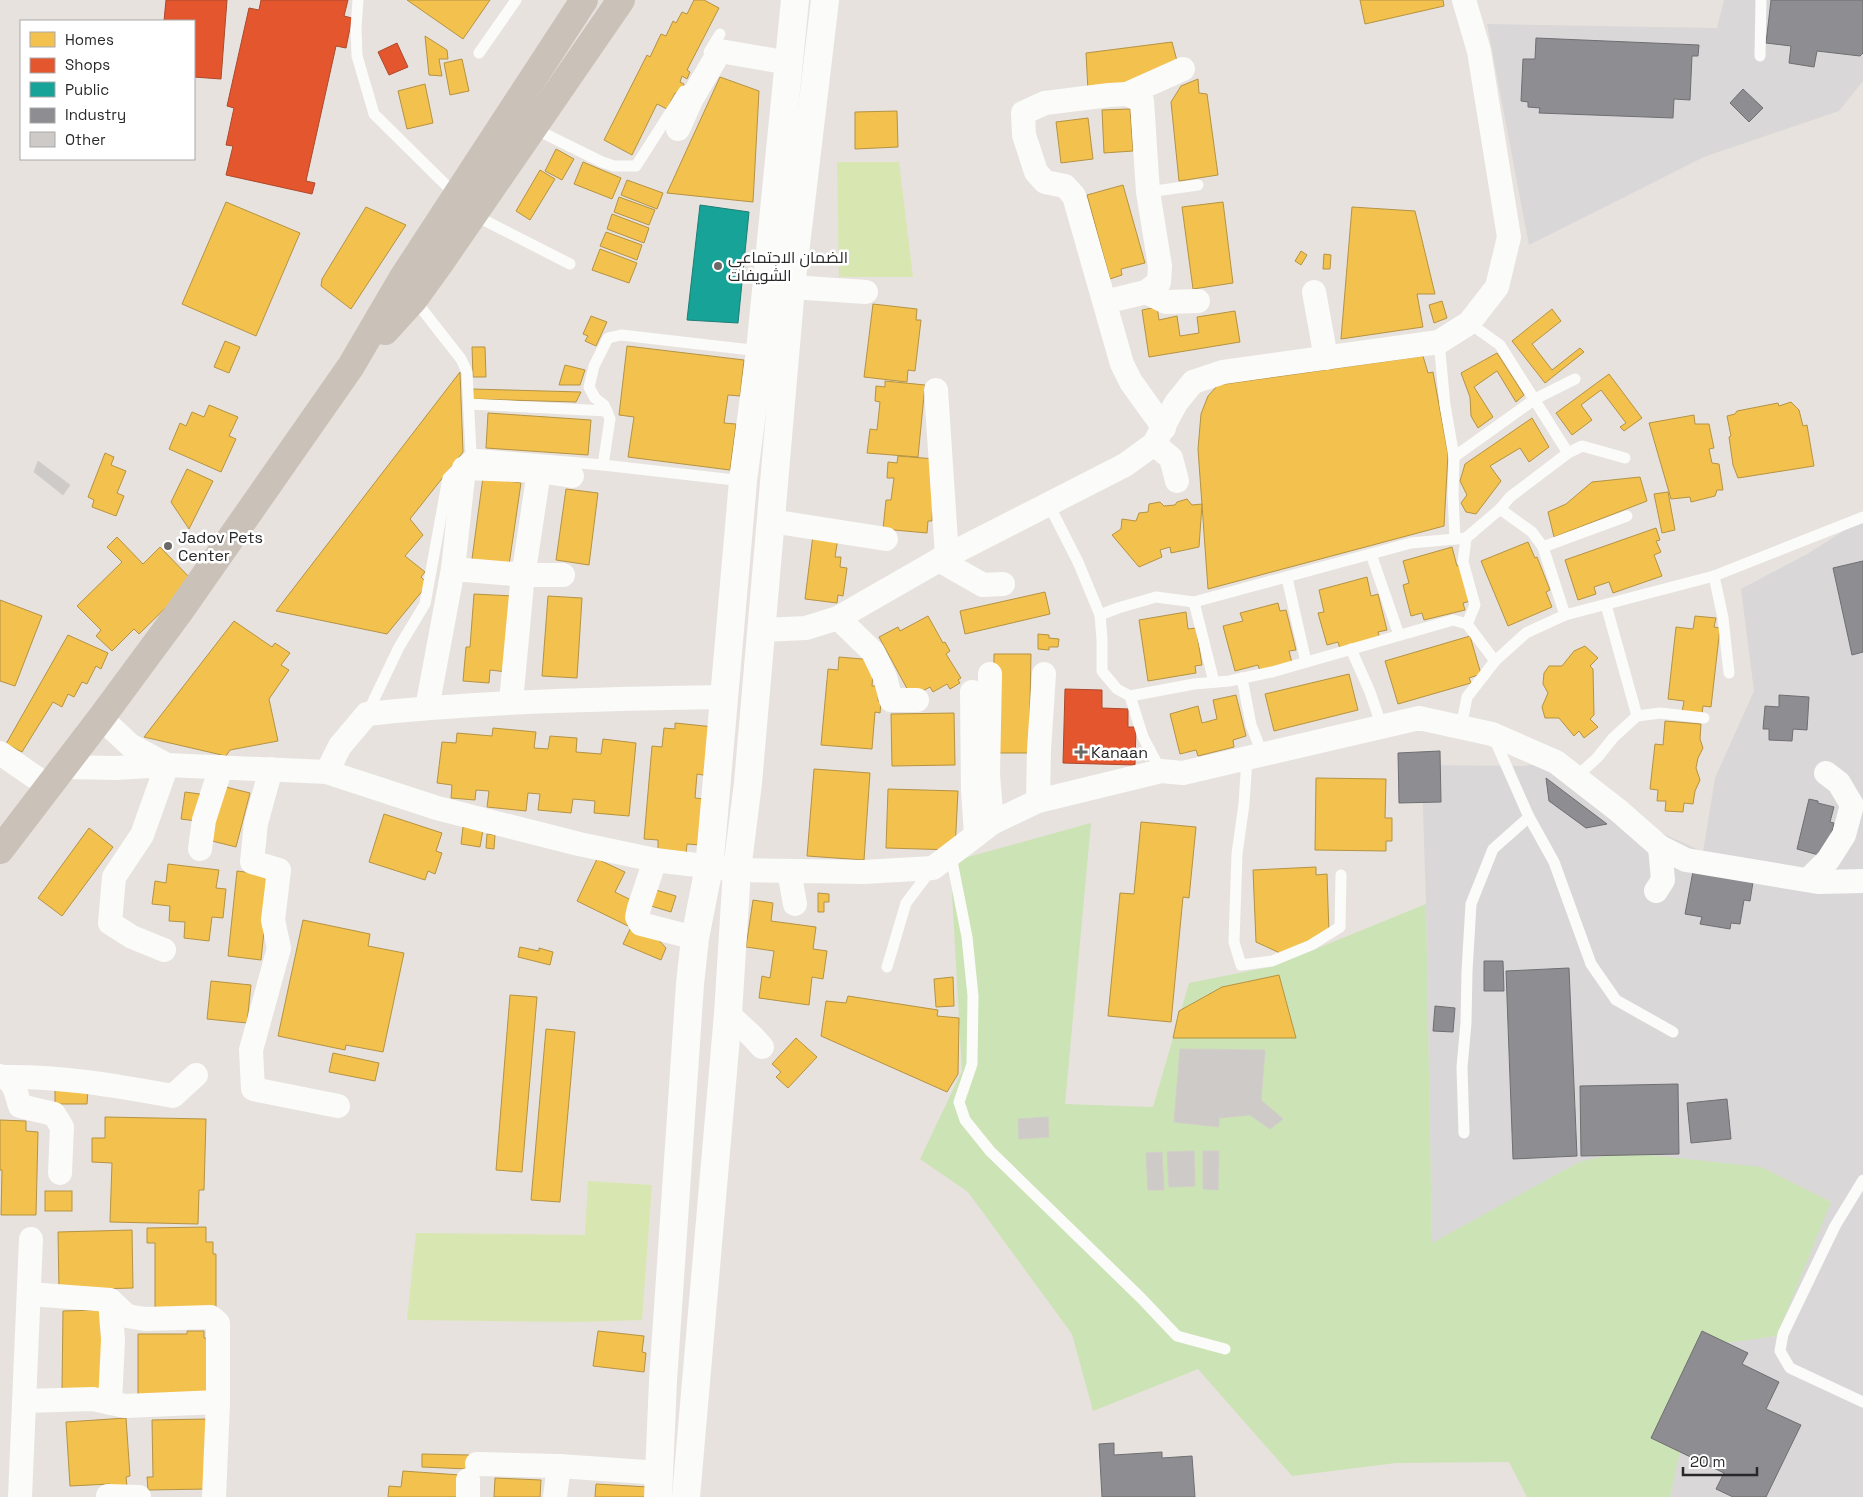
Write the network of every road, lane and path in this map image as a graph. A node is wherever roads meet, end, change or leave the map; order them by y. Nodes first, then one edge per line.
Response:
1 (358, 0) edge
2 (516, 0) edge
3 (584, 0) edge
4 (621, 0) edge
5 (795, 0) edge
6 (825, 0) edge
7 (1464, 0) edge
8 (1762, 0) edge
9 (720, 34) dead end
10 (479, 53) dead end
11 (1760, 56) dead end
12 (789, 63) junction
13 (1183, 69) dead end
14 (1127, 94) junction
15 (533, 128) junction
16 (678, 129) dead end
17 (1198, 185) dead end
18 (1148, 192) junction
19 (456, 195) junction
20 (474, 215) junction
21 (570, 264) dead end
22 (791, 287) junction
23 (408, 289) junction
24 (866, 292) dead end
25 (1146, 292) junction
26 (1314, 292) dead end
27 (1198, 301) dead end
28 (1104, 302) junction
29 (1469, 323) junction
30 (1439, 342) junction
31 (760, 352) junction
32 (1326, 358) junction
33 (1575, 379) dead end
34 (936, 390) dead end
35 (1535, 399) junction
36 (469, 404) junction
37 (606, 411) junction
38 (1159, 436) junction
39 (1568, 453) junction
40 (471, 454) junction
41 (1454, 457) junction
42 (1625, 458) dead end
43 (603, 465) junction
44 (539, 471) junction
45 (572, 476) dead end
46 (743, 481) junction
47 (1177, 481) dead end
48 (1048, 503) junction
49 (1500, 509) junction
50 (1627, 516) dead end
51 (1863, 517) edge
52 (771, 521) junction
53 (1460, 538) junction
54 (886, 539) dead end
55 (1543, 548) junction
56 (1371, 554) junction
57 (943, 558) junction
58 (453, 568) junction
59 (524, 574) junction
60 (563, 575) dead end
61 (1714, 576) junction
62 (1287, 578) junction
63 (1003, 584) dead end
64 (1194, 602) junction
65 (1606, 605) junction
66 (1100, 615) junction
67 (1565, 615) junction
68 (838, 618) junction
69 (1467, 624) junction
70 (761, 630) junction
71 (1398, 635) junction
72 (1350, 649) junction
73 (1495, 661) junction
74 (1306, 662) junction
75 (1729, 673) dead end
76 (990, 674) dead end
77 (1044, 674) dead end
78 (1242, 678) junction
79 (1214, 682) junction
80 (972, 692) dead end
81 (1130, 696) junction
82 (724, 698) junction
83 (917, 700) dead end
84 (511, 702) junction
85 (426, 708) junction
86 (367, 714) junction
87 (1637, 716) junction
88 (101, 718) junction
89 (1704, 718) dead end
90 (1382, 727) junction
91 (1461, 728) junction
92 (1492, 734) junction
93 (0, 753) edge
94 (1254, 756) junction
95 (166, 765) junction
96 (221, 767) junction
97 (270, 769) junction
98 (1161, 771) junction
99 (327, 772) junction
100 (1826, 773) dead end
101 (55, 777) junction
102 (1576, 777) junction
103 (1038, 801) junction
104 (1529, 817) junction
105 (984, 829) junction
106 (1660, 848) junction
107 (200, 849) dead end
108 (0, 850) edge
109 (655, 860) junction
110 (942, 862) junction
111 (709, 867) junction
112 (736, 870) junction
113 (789, 871) junction
114 (1341, 874) dead end
115 (1808, 880) junction
116 (1863, 881) edge
117 (1656, 891) dead end
118 (794, 904) dead end
119 (695, 938) junction
120 (164, 950) dead end
121 (887, 967) dead end
122 (728, 1014) junction
123 (1673, 1032) dead end
124 (762, 1048) dead end
125 (196, 1075) dead end
126 (3, 1077) edge
127 (338, 1106) dead end
128 (1464, 1133) dead end
129 (60, 1173) dead end
130 (1863, 1180) edge
131 (31, 1239) dead end
132 (29, 1294) junction
133 (110, 1300) junction
134 (1225, 1349) dead end
135 (24, 1401) junction
136 (218, 1402) junction
137 (1863, 1402) edge
138 (110, 1403) junction
139 (559, 1466) junction
140 (471, 1480) edge
141 (659, 1485) edge
142 (20, 1497) edge
143 (103, 1497) edge
144 (139, 1497) edge
145 (214, 1497) edge
146 (555, 1497) edge
147 (686, 1497) edge

1 - 19 lane
2 - 10 lane
3 - 19 highway
4 - 15 highway
5 - 12 street
6 - 22 street
7 - 29 street
8 - 11 lane
9 - 15 lane
12 - 16 street
12 - 31 street
13 - 14 street
14 - 18 street
14 - 28 street
15 - 20 highway
17 - 18 lane
18 - 25 street
19 - 23 highway
20 - 21 lane
20 - 23 highway
22 - 24 street
22 - 52 street
23 - 36 lane
23 - 88 highway
25 - 27 street
25 - 28 street
26 - 32 street
28 - 38 street
29 - 30 street
29 - 35 lane
30 - 32 street
30 - 41 lane
31 - 37 lane
31 - 46 street
32 - 38 street
33 - 35 lane
34 - 57 street
35 - 39 lane
35 - 41 lane
36 - 37 lane
36 - 40 lane
37 - 43 lane
38 - 47 street
38 - 48 street
39 - 42 lane
39 - 49 lane
40 - 43 lane
40 - 86 lane
41 - 53 lane
43 - 46 lane
44 - 45 street
44 - 58 street
44 - 59 street
46 - 82 street
48 - 57 street
48 - 66 lane
49 - 53 lane
49 - 55 lane
50 - 55 lane
51 - 61 lane
52 - 54 street
52 - 70 street
53 - 56 lane
53 - 69 lane
55 - 67 lane
56 - 62 lane
56 - 71 lane
57 - 63 street
57 - 68 street
58 - 59 street
58 - 85 street
59 - 60 street
59 - 84 street
61 - 65 lane
61 - 75 lane
62 - 64 lane
62 - 74 lane
64 - 66 lane
64 - 79 lane
65 - 67 lane
65 - 87 lane
66 - 81 lane
67 - 73 lane
68 - 70 street
68 - 83 street
69 - 71 lane
69 - 73 lane
70 - 112 street
71 - 72 lane
72 - 74 lane
72 - 90 lane
73 - 91 lane
74 - 78 lane
76 - 105 street
77 - 103 street
78 - 79 lane
78 - 94 lane
79 - 81 lane
80 - 105 street
81 - 98 lane
82 - 84 street
82 - 111 street
84 - 85 street
85 - 86 street
86 - 99 street
87 - 89 lane
87 - 102 lane
88 - 95 street
88 - 101 highway
90 - 91 street
90 - 94 street
91 - 92 street
92 - 102 street
92 - 104 lane
93 - 101 street
94 - 98 street
94 - 114 lane
95 - 96 street
95 - 101 street
95 - 120 street
96 - 97 street
96 - 107 street
97 - 99 street
97 - 127 street
98 - 103 street
99 - 109 street
100 - 115 street
101 - 108 highway
102 - 106 street
103 - 105 street
104 - 123 lane
104 - 128 lane
105 - 110 street
106 - 115 street
106 - 117 street
109 - 111 street
109 - 119 street
110 - 113 street
110 - 121 lane
110 - 134 lane
111 - 112 street
111 - 119 street
112 - 113 street
112 - 122 street
113 - 118 street
115 - 116 street
119 - 141 street
122 - 124 street
122 - 147 street
125 - 126 street
126 - 129 street
130 - 137 lane
131 - 132 street
132 - 133 street
132 - 135 street
133 - 136 street
133 - 138 street
135 - 138 street
135 - 142 street
136 - 138 street
136 - 145 street
139 - 140 street
139 - 141 street
139 - 146 street
143 - 144 street

